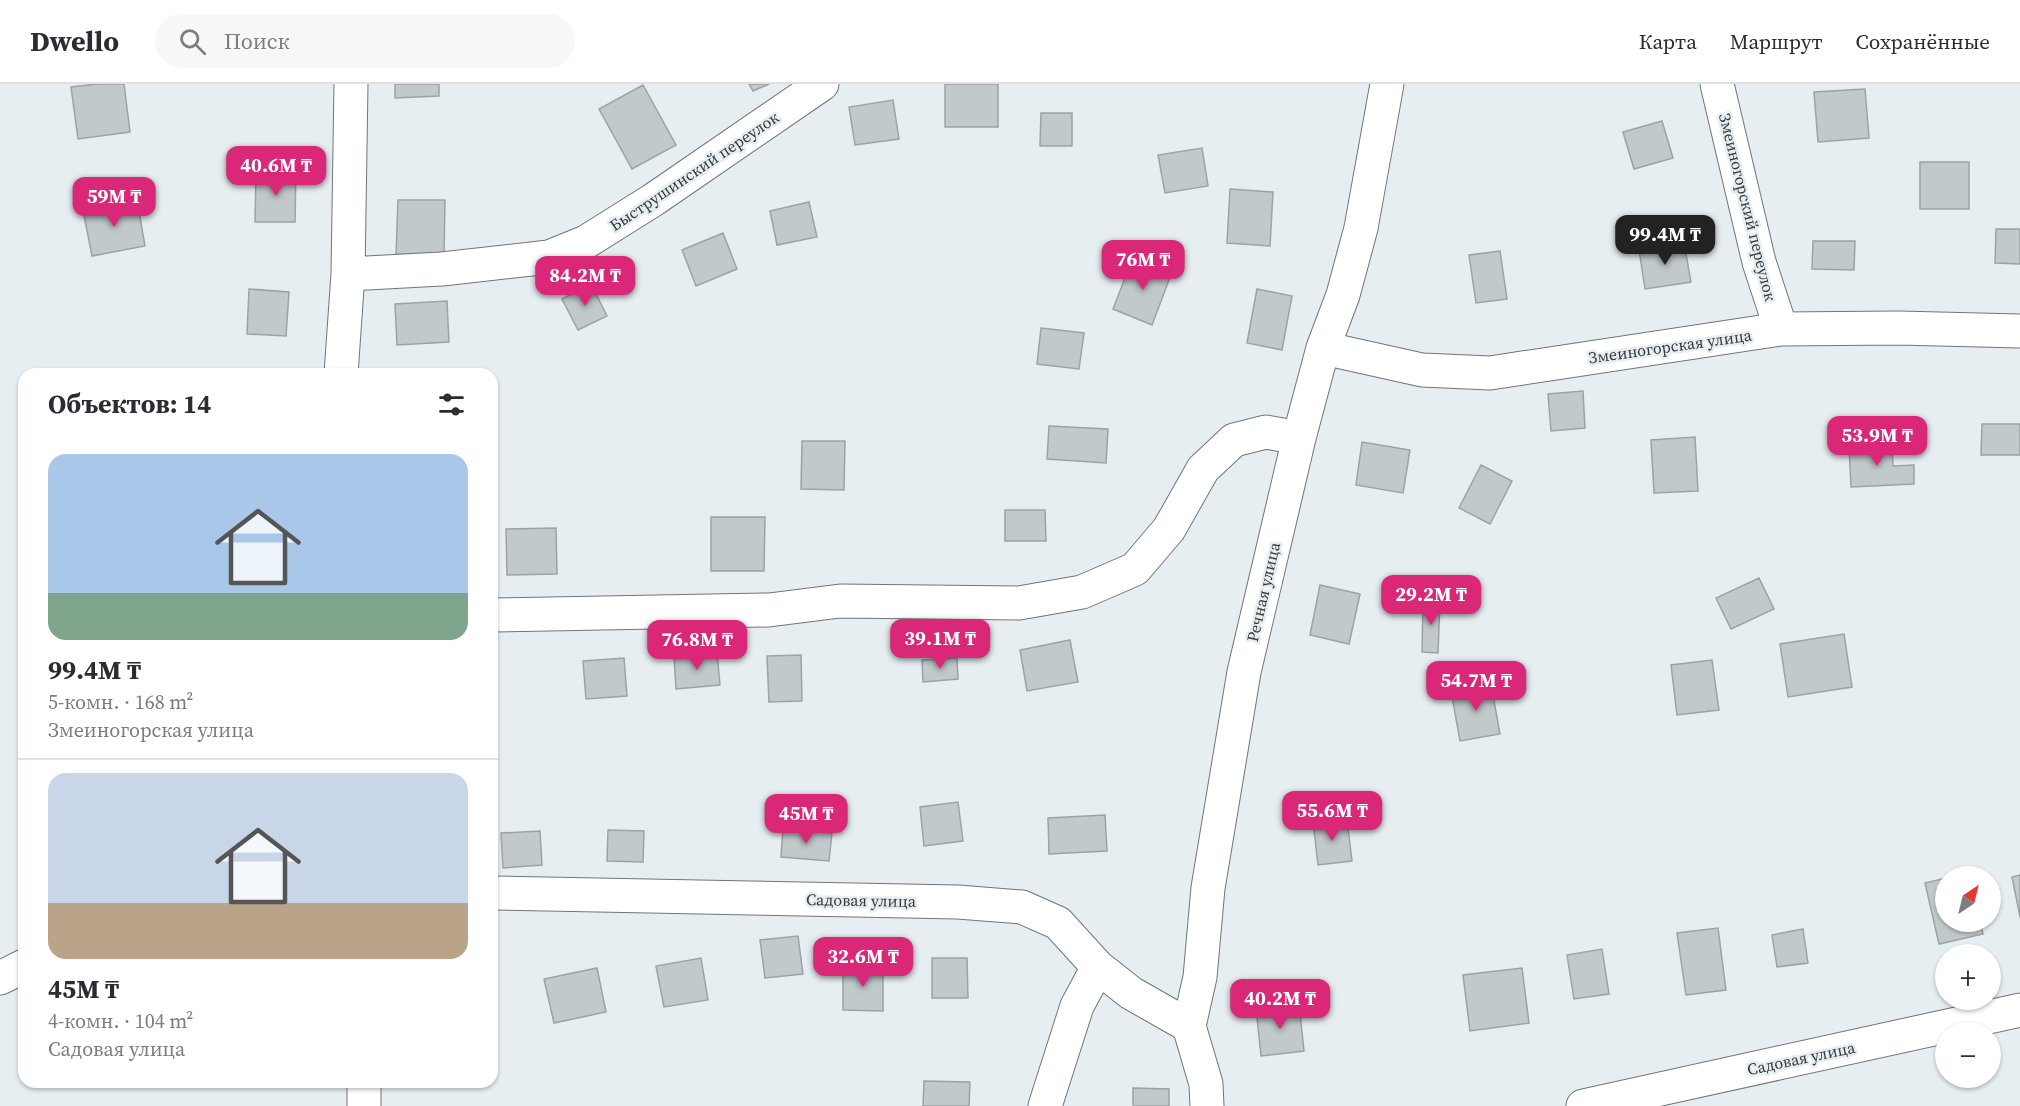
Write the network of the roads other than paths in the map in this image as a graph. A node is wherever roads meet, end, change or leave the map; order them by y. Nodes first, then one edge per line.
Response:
1 (351, 84) edge
2 (822, 84) edge
3 (1387, 84) edge
4 (1717, 84) edge
5 (348, 274) junction
6 (1781, 329) junction
7 (2020, 331) edge
8 (1323, 348) junction
9 (341, 368) edge
10 (1299, 438) junction
11 (498, 615) edge
12 (498, 893) edge
13 (1098, 967) junction
14 (18, 969) edge
15 (0, 978) edge
16 (2020, 1010) edge
17 (1190, 1026) junction
18 (364, 1088) edge
19 (364, 1106) edge
20 (1045, 1106) edge
21 (1207, 1106) edge
22 (1583, 1106) edge

1 - 5 street
2 - 5 street, Быструшинский переулок
3 - 8 street, Речная улица
4 - 6 street, Змеиногорский переулок
5 - 9 street
6 - 7 street, Змеиногорская улица
6 - 8 street, Змеиногорская улица
8 - 10 street, Речная улица
10 - 11 street
10 - 17 street, Речная улица
12 - 13 street, Садовая улица
13 - 17 street, Садовая улица
13 - 20 street
14 - 15 street
16 - 22 street, Садовая улица
17 - 21 street, Речная улица
18 - 19 street

